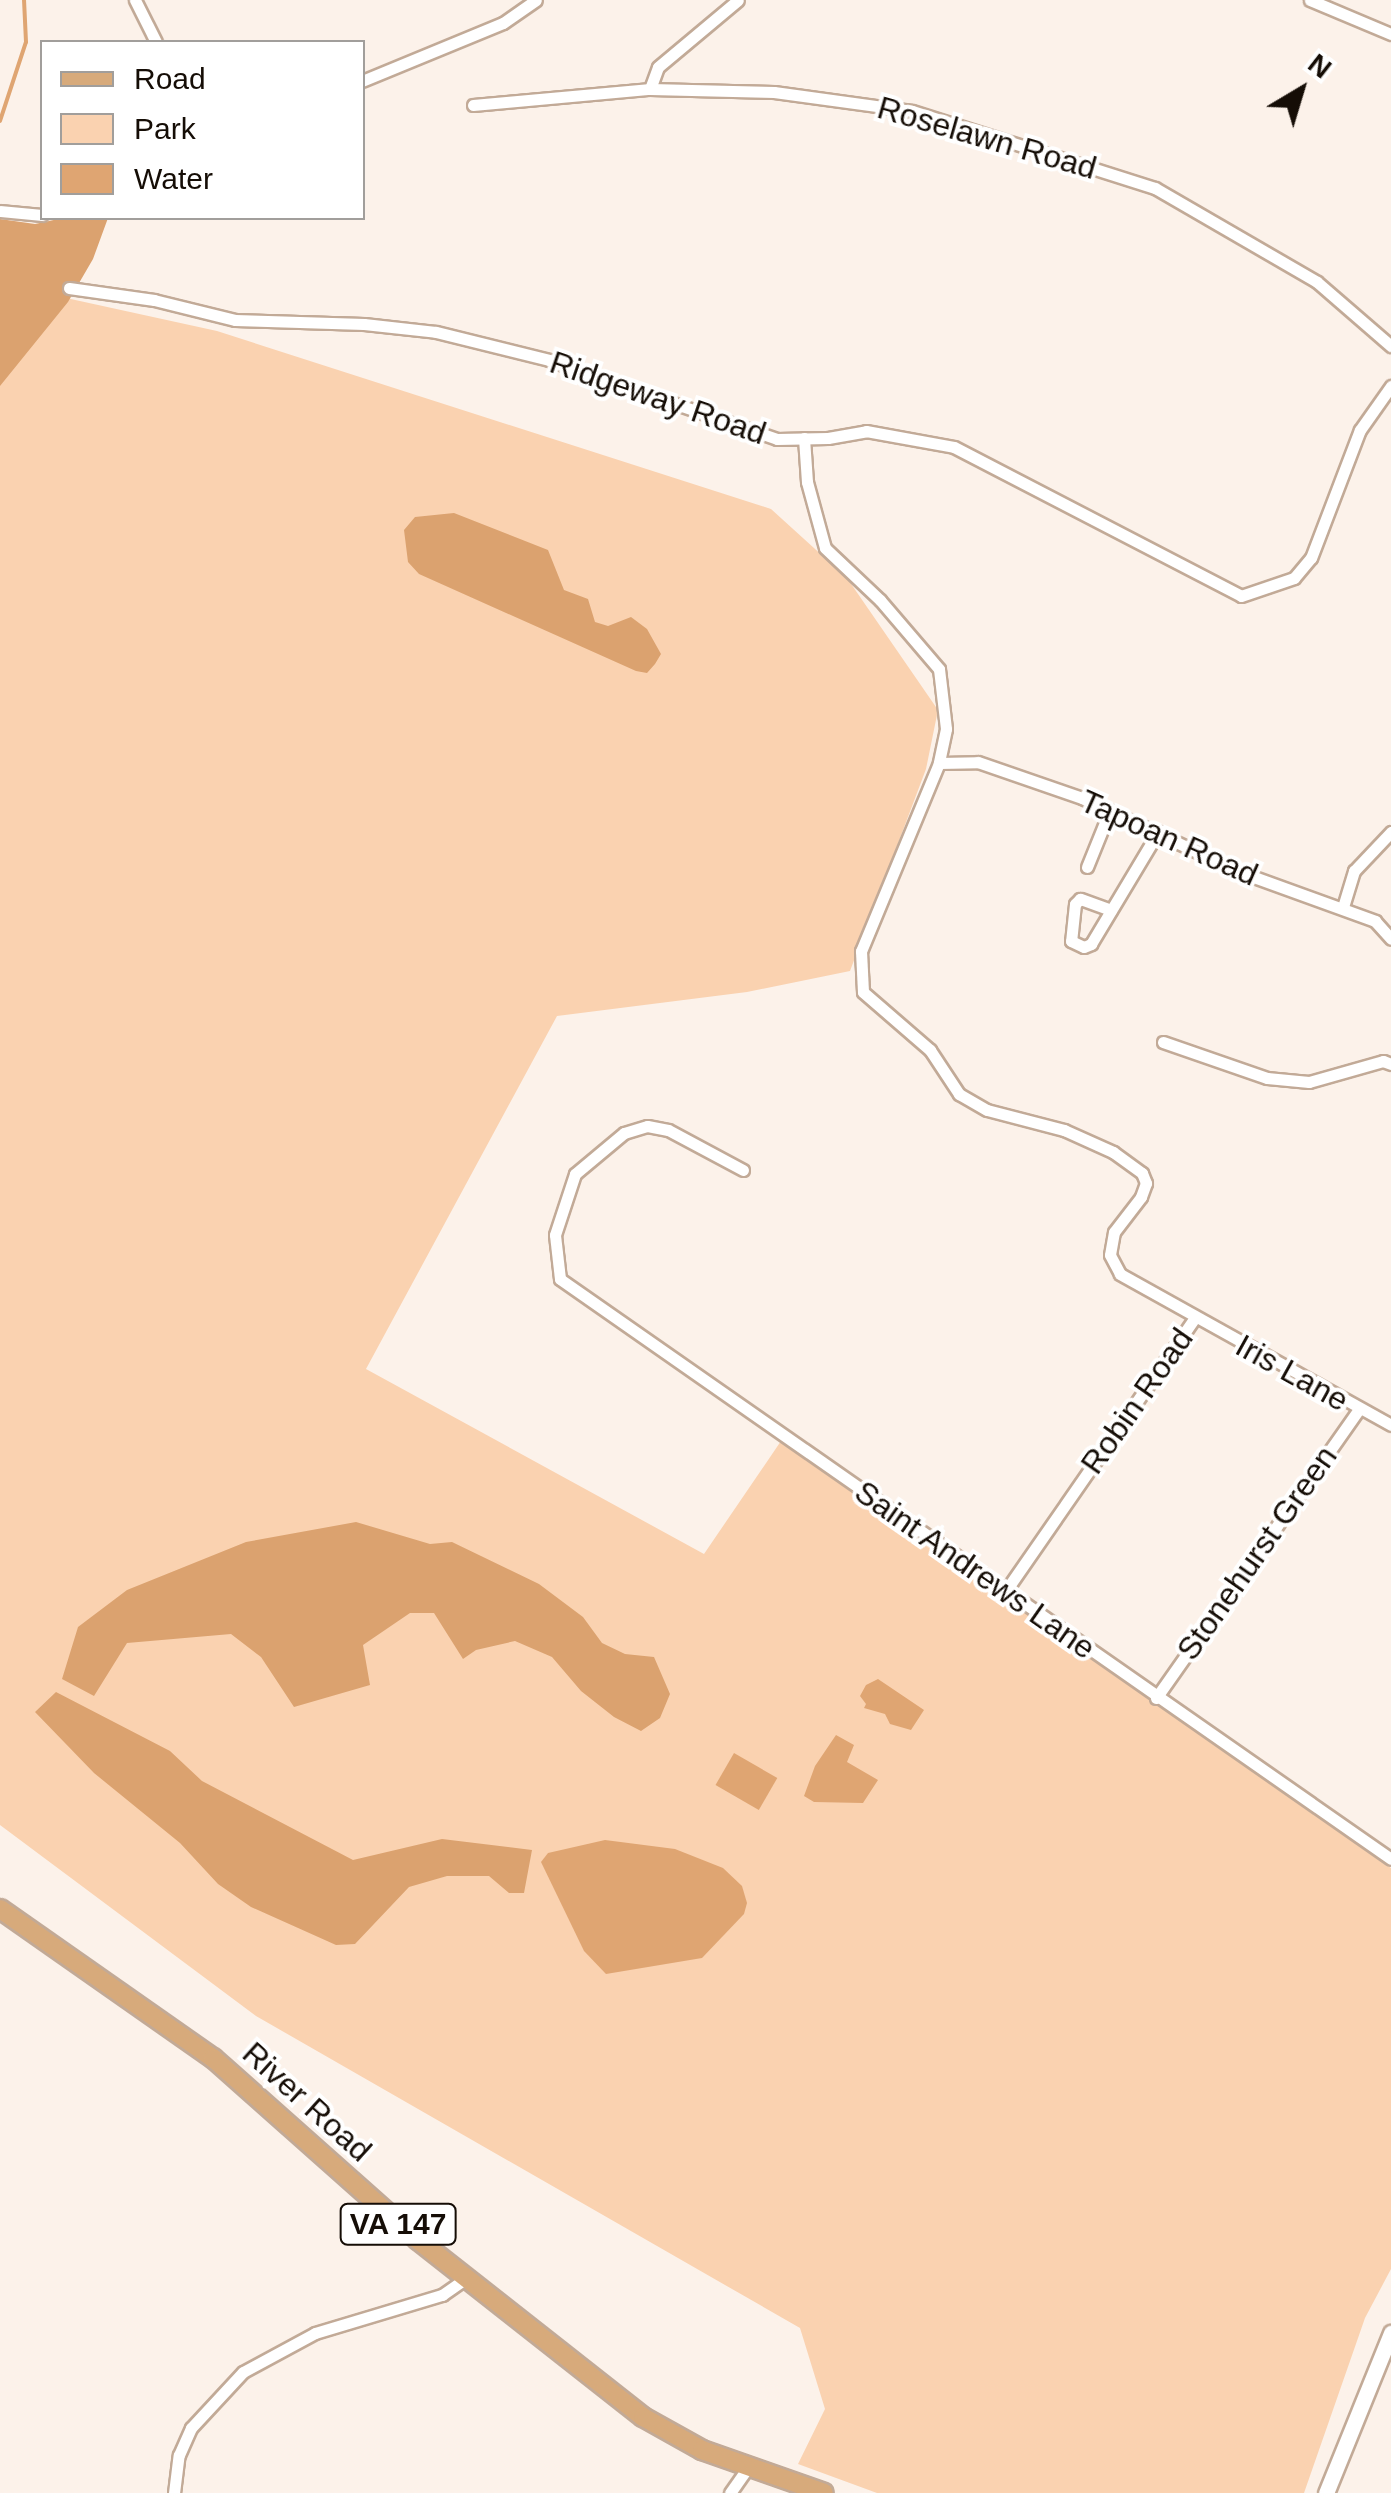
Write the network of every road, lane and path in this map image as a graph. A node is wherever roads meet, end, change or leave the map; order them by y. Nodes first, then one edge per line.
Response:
1 (136, 0) edge
2 (536, 0) edge
3 (738, 0) edge
4 (1310, 0) edge
5 (1391, 34) edge
6 (155, 40) edge
7 (365, 80) edge
8 (650, 90) junction
9 (474, 105) dead end
10 (0, 211) edge
11 (40, 214) edge
12 (70, 288) dead end
13 (1391, 346) edge
14 (1391, 386) edge
15 (804, 438) junction
16 (939, 763) junction
17 (1110, 810) junction
18 (1158, 832) junction
19 (1391, 832) edge
20 (1087, 867) dead end
21 (1343, 908) junction
22 (1111, 910) dead end
23 (1391, 938) edge
24 (1163, 1042) dead end
25 (1391, 1064) edge
26 (743, 1170) dead end
27 (1194, 1319) junction
28 (1359, 1409) junction
29 (1391, 1425) edge
30 (1008, 1589) junction
31 (1156, 1698) junction
32 (1391, 1859) edge
33 (3, 1916) edge
34 (465, 2279) junction
35 (1391, 2334) edge
36 (748, 2468) junction
37 (174, 2493) edge
38 (730, 2493) edge
39 (824, 2493) edge
40 (1326, 2493) edge

1 - 6 street
2 - 7 street
3 - 8 street
4 - 5 street
8 - 9 street, Roselawn Road
8 - 13 street, Roselawn Road
10 - 11 street
12 - 15 street, Ridgeway Road
14 - 15 street, Ridgeway Road
15 - 16 street
16 - 17 street, Tapoan Road
16 - 27 street, Robin Road
17 - 18 street, Tapoan Road
17 - 20 street
18 - 21 street, Tapoan Road
18 - 22 street
19 - 21 street
21 - 23 street, Tapoan Road
24 - 25 street
26 - 30 street, Saint Andrews Lane
27 - 28 street, Iris Lane
27 - 30 street, Robin Road
28 - 29 street, Iris Lane
28 - 31 street, Stonehurst Green
30 - 31 street, Saint Andrews Lane
31 - 32 street, Saint Andrews Lane
33 - 34 main road, River Road / VA 147
34 - 36 main road, River Road / VA 147
34 - 37 street
35 - 40 main road
36 - 38 street
36 - 39 main road, River Road / VA 147

